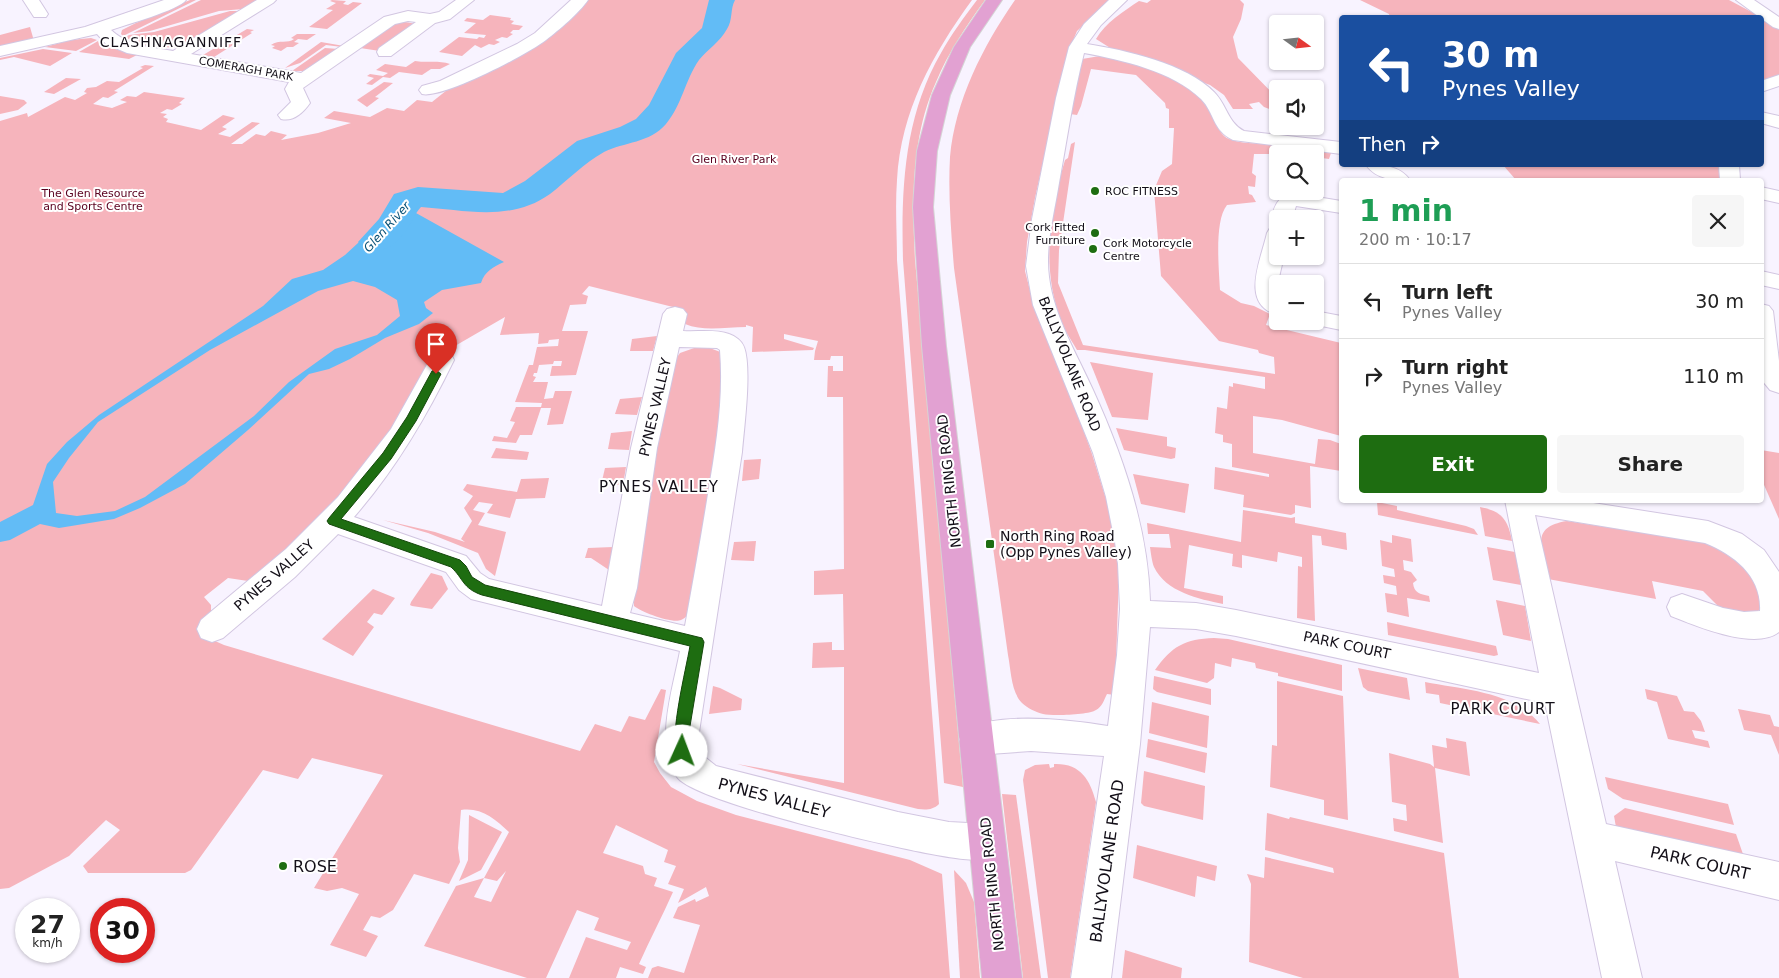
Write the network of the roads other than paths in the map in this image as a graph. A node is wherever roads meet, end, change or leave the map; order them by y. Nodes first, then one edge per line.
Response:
1 (31, 0) edge
2 (178, 0) edge
3 (268, 0) edge
4 (443, 0) edge
5 (466, 0) edge
6 (580, 0) edge
7 (994, 0) edge
8 (1120, 0) edge
9 (1744, 0) edge
10 (40, 14) dead end
11 (424, 18) junction
12 (1779, 24) edge
13 (100, 28) junction
14 (1077, 47) junction
15 (0, 51) edge
16 (385, 52) dead end
17 (175, 57) junction
18 (304, 79) junction
19 (1779, 80) edge
20 (1764, 86) edge
21 (428, 90) dead end
22 (287, 115) dead end
23 (1764, 118) edge
24 (1779, 122) edge
25 (1339, 148) edge
26 (1379, 167) edge
27 (1397, 178) edge
28 (1764, 194) edge
29 (1779, 197) edge
30 (1339, 208) edge
31 (1283, 210) edge
32 (1271, 265) edge
33 (1764, 279) edge
34 (1779, 282) edge
35 (1269, 301) edge
36 (1324, 320) edge
37 (1339, 323) edge
38 (1764, 337) edge
39 (442, 360) dead end
40 (1779, 384) edge
41 (1513, 503) edge
42 (1526, 503) edge
43 (333, 521) junction
44 (1682, 607) dead end
45 (1135, 613) junction
46 (610, 620) junction
47 (212, 629) dead end
48 (698, 642) junction
49 (1558, 691) junction
50 (976, 739) junction
51 (1123, 744) junction
52 (1591, 838) junction
53 (988, 842) junction
54 (1779, 881) edge
55 (1002, 978) edge
56 (1091, 978) edge
57 (1622, 978) edge

1 - 10 street
2 - 13 street
3 - 17 street, COMERAGH PARK
4 - 11 street, COMERAGH PARK
5 - 11 street, COMERAGH PARK
6 - 21 street
7 - 50 main road, NORTH RING ROAD
8 - 14 street, BALLYVOLANE ROAD
9 - 12 street
11 - 16 street, COMERAGH PARK
11 - 18 street, COMERAGH PARK
13 - 15 street
13 - 17 street, COMERAGH PARK
14 - 25 street
14 - 45 street, BALLYVOLANE ROAD
17 - 18 street, COMERAGH PARK
18 - 22 street
19 - 20 street
23 - 24 street
26 - 27 street
28 - 29 street
30 - 31 street
32 - 35 street
33 - 34 street
36 - 37 street
38 - 40 street
39 - 43 street, PYNES VALLEY
41 - 49 street
42 - 44 street
43 - 46 street
43 - 47 street, PYNES VALLEY
45 - 49 street, PARK COURT
45 - 51 street, BALLYVOLANE ROAD
46 - 48 street
46 - 48 street, PYNES VALLEY
48 - 53 street, PYNES VALLEY
49 - 52 street
50 - 51 street
50 - 53 main road, NORTH RING ROAD
51 - 56 street, BALLYVOLANE ROAD
52 - 54 street, PARK COURT
52 - 57 street
53 - 55 main road, NORTH RING ROAD

